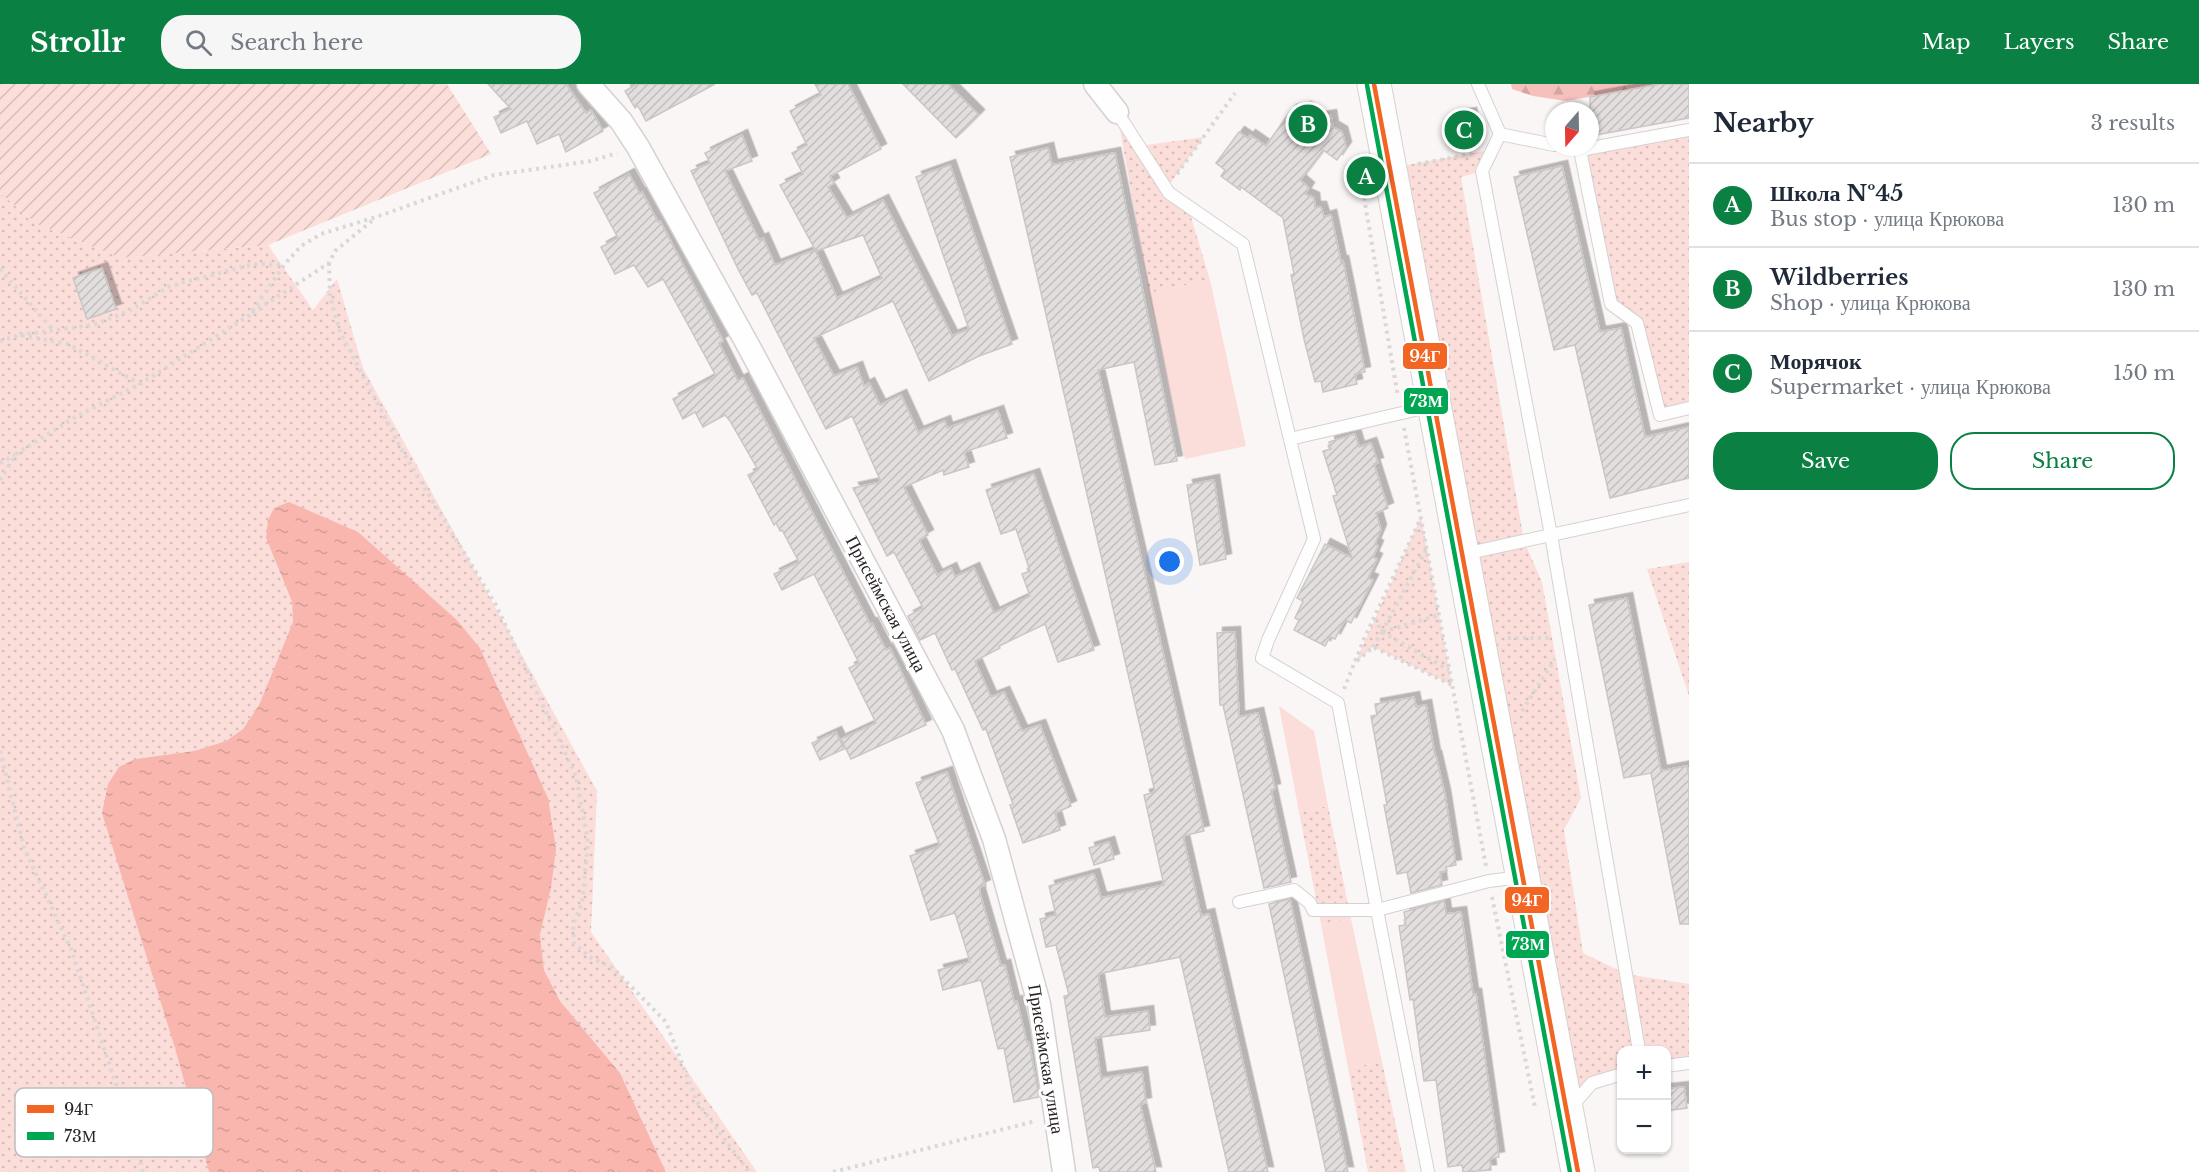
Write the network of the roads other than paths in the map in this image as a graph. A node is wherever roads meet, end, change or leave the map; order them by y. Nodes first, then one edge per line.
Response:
1 (588, 84) edge
2 (1095, 84) edge
3 (1374, 84) edge
4 (1478, 84) edge
5 (1117, 112) joint
6 (1689, 130) edge
7 (1500, 134) junction
8 (1545, 143) edge
9 (1599, 147) edge
10 (1581, 156) edge
11 (1434, 405) junction
12 (1689, 408) edge
13 (1290, 439) junction
14 (1689, 505) edge
15 (1551, 535) junction
16 (1462, 555) junction
17 (1522, 877) junction
18 (1239, 902) dead end
19 (1377, 910) junction
20 (1638, 1046) edge
21 (1689, 1063) edge
22 (1671, 1065) edge
23 (1617, 1076) edge
24 (1551, 1116) junction
25 (1574, 1171) edge
26 (1064, 1172) edge
27 (1428, 1172) edge

1 - 26 street, Присеймская улица
2 - 5 street
3 - 11 main road
4 - 7 lane
5 - 13 lane
6 - 9 lane
7 - 8 lane
7 - 15 lane
10 - 12 lane
11 - 13 lane
11 - 16 main road
13 - 19 lane
14 - 15 lane
15 - 16 lane
15 - 20 lane
16 - 17 main road
17 - 19 lane
17 - 24 main road
18 - 19 lane
19 - 27 lane
21 - 22 lane
23 - 24 lane
24 - 25 main road

